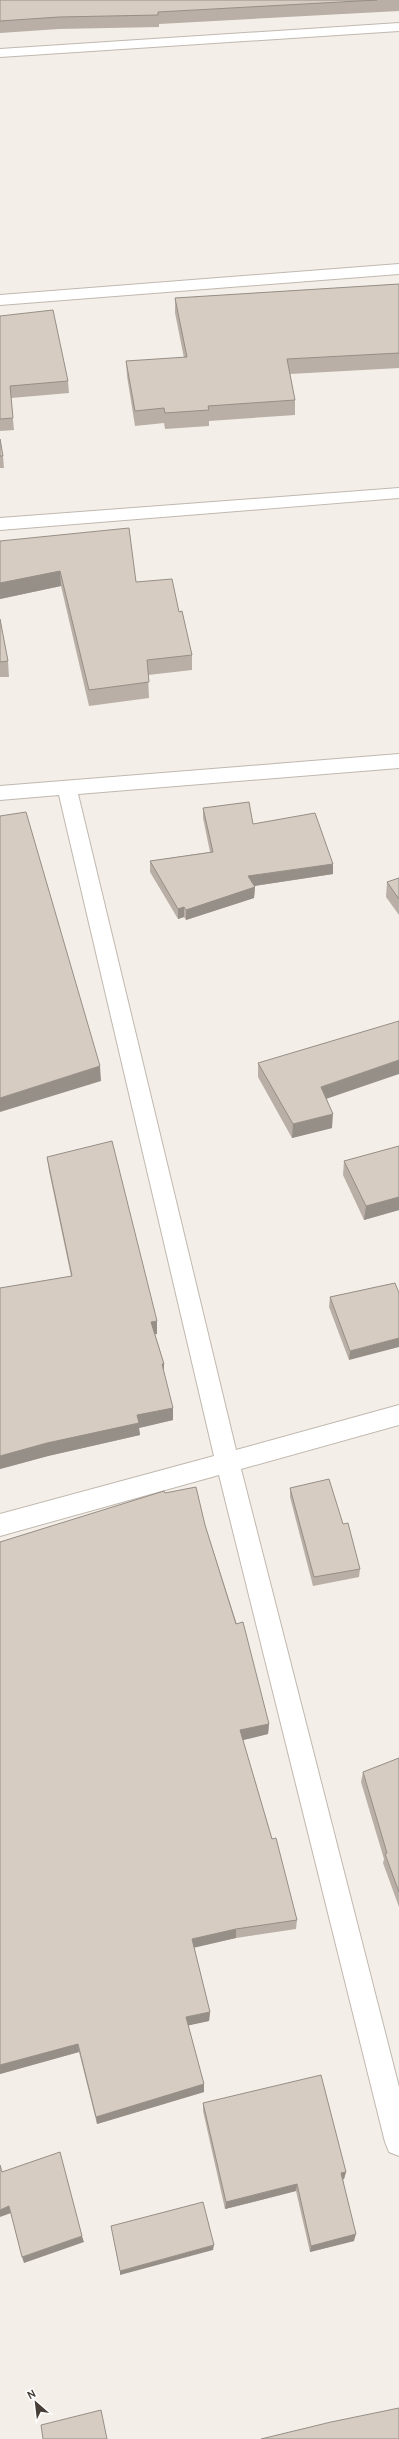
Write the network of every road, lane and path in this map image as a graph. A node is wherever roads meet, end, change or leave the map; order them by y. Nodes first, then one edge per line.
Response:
1 (399, 26) edge
2 (0, 53) edge
3 (399, 269) edge
4 (0, 300) edge
5 (399, 493) edge
6 (0, 524) edge
7 (399, 761) edge
8 (68, 789) junction
9 (0, 793) edge
10 (399, 1415) edge
11 (227, 1461) junction
12 (0, 1525) edge
13 (399, 2142) edge

1 - 2 street
3 - 4 street
5 - 6 street
7 - 8 street
8 - 9 street
8 - 11 street
10 - 11 street
11 - 12 street
11 - 13 street

